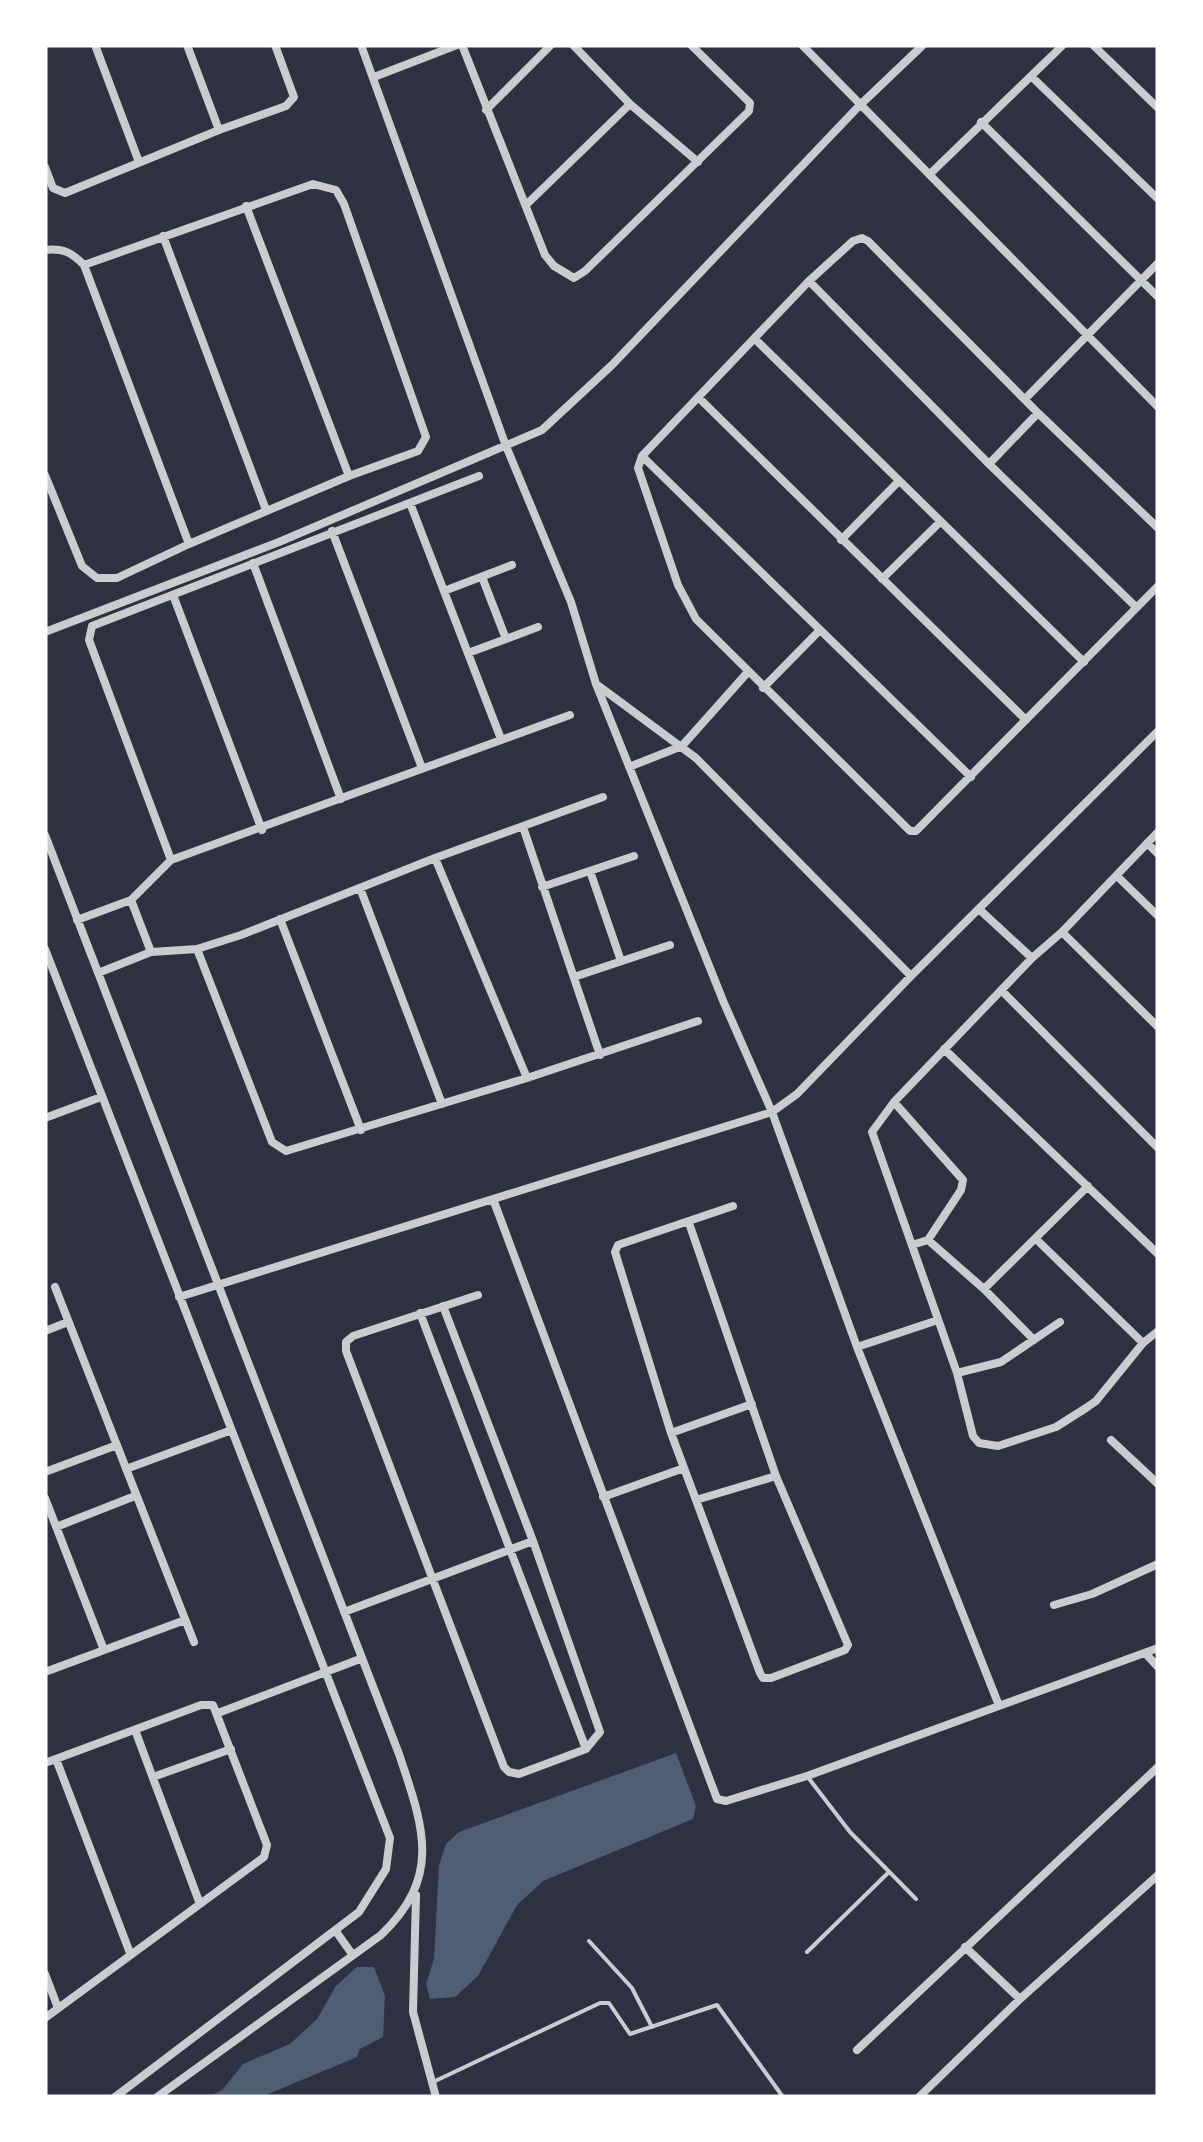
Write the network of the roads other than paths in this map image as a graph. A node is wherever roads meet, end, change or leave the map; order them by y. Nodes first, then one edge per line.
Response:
1 (95, 45) edge
2 (187, 45) edge
3 (275, 45) edge
4 (361, 45) edge
5 (460, 45) edge
6 (551, 45) edge
7 (573, 45) edge
8 (690, 45) edge
9 (802, 45) edge
10 (922, 45) edge
11 (1063, 45) edge
12 (1093, 45) edge
13 (374, 77) junction
14 (1032, 77) junction
15 (630, 104) junction
16 (859, 106) junction
17 (1158, 108) edge
18 (486, 110) junction
19 (981, 122) junction
20 (219, 130) junction
21 (140, 162) junction
22 (698, 162) junction
23 (45, 167) edge
24 (930, 174) junction
25 (1158, 198) edge
26 (526, 205) junction
27 (246, 206) junction
28 (163, 236) junction
29 (45, 250) edge
30 (1158, 263) edge
31 (84, 265) junction
32 (1141, 280) junction
33 (809, 281) junction
34 (1158, 297) edge
35 (1086, 334) junction
36 (755, 339) junction
37 (699, 398) junction
38 (1025, 399) junction
39 (1158, 407) edge
40 (1038, 413) junction
41 (506, 446) junction
42 (642, 456) junction
43 (989, 464) junction
44 (45, 475) edge
45 (349, 476) junction
46 (479, 476) dead end
47 (898, 482) junction
48 (410, 502) junction
49 (266, 510) junction
50 (940, 522) junction
51 (1158, 528) edge
52 (332, 531) junction
53 (842, 540) junction
54 (189, 544) junction
55 (253, 563) junction
56 (512, 565) dead end
57 (482, 577) junction
58 (882, 579) junction
59 (1158, 586) edge
60 (444, 591) junction
61 (173, 595) junction
62 (1136, 607) junction
63 (538, 627) dead end
64 (820, 630) junction
65 (45, 632) edge
66 (506, 639) junction
67 (468, 654) junction
68 (1084, 662) junction
69 (747, 673) junction
70 (596, 684) junction
71 (762, 688) junction
72 (570, 715) dead end
73 (1026, 720) junction
74 (1158, 730) edge
75 (502, 739) junction
76 (682, 746) junction
77 (629, 767) junction
78 (422, 768) junction
79 (971, 777) junction
80 (603, 797) dead end
81 (341, 799) junction
82 (523, 827) junction
83 (262, 830) junction
84 (1158, 832) edge
85 (45, 835) edge
86 (1147, 843) junction
87 (1158, 854) edge
88 (634, 856) dead end
89 (434, 858) junction
90 (171, 860) junction
91 (590, 871) junction
92 (1117, 876) junction
93 (542, 887) junction
94 (360, 888) junction
95 (131, 900) junction
96 (980, 910) junction
97 (1158, 916) edge
98 (280, 919) junction
99 (78, 920) junction
100 (1062, 932) junction
101 (670, 945) dead end
102 (45, 949) edge
103 (196, 949) junction
104 (151, 952) junction
105 (1032, 958) junction
106 (622, 961) junction
107 (98, 972) junction
108 (910, 976) junction
109 (574, 977) junction
110 (1002, 991) junction
111 (698, 1021) dead end
112 (1158, 1027) edge
113 (944, 1049) junction
114 (600, 1055) junction
115 (527, 1078) junction
116 (101, 1097) junction
117 (894, 1102) junction
118 (442, 1104) junction
119 (772, 1112) junction
120 (45, 1118) edge
121 (360, 1130) junction
122 (1158, 1148) edge
123 (1088, 1186) junction
124 (493, 1199) junction
125 (733, 1206) dead end
126 (689, 1223) junction
127 (928, 1240) junction
128 (1037, 1240) junction
129 (912, 1245) junction
130 (1158, 1254) edge
131 (217, 1286) junction
132 (54, 1287) dead end
133 (984, 1289) junction
134 (478, 1294) dead end
135 (179, 1297) junction
136 (443, 1306) junction
137 (420, 1314) junction
138 (938, 1320) junction
139 (68, 1322) junction
140 (1060, 1322) dead end
141 (45, 1331) edge
142 (1158, 1332) edge
143 (1034, 1340) junction
144 (1144, 1342) junction
145 (857, 1347) junction
146 (956, 1373) junction
147 (752, 1404) junction
148 (230, 1431) junction
149 (671, 1433) junction
150 (1111, 1440) dead end
151 (117, 1445) junction
152 (684, 1468) junction
153 (126, 1470) junction
154 (45, 1472) edge
155 (776, 1476) junction
156 (1158, 1484) edge
157 (135, 1496) junction
158 (602, 1497) junction
159 (45, 1500) edge
160 (696, 1500) junction
161 (56, 1527) junction
162 (532, 1541) junction
163 (510, 1549) junction
164 (1158, 1564) edge
165 (432, 1578) junction
166 (1054, 1605) dead end
167 (344, 1612) junction
168 (185, 1620) junction
169 (194, 1642) dead end
170 (1158, 1648) edge
171 (104, 1650) junction
172 (1145, 1653) junction
173 (360, 1659) junction
174 (1158, 1668) edge
175 (45, 1672) edge
176 (325, 1672) junction
177 (998, 1704) junction
178 (218, 1713) junction
179 (135, 1730) junction
180 (586, 1748) junction
181 (231, 1749) junction
182 (56, 1759) junction
183 (45, 1764) edge
184 (1158, 1767) edge
185 (807, 1776) junction
186 (153, 1777) junction
187 (890, 1872) junction
188 (1158, 1875) edge
189 (416, 1889) junction
190 (916, 1899) dead end
191 (200, 1904) junction
192 (335, 1930) junction
193 (589, 1941) dead end
194 (965, 1946) junction
195 (807, 1952) dead end
196 (130, 1953) junction
197 (352, 1954) junction
198 (45, 1974) edge
199 (1020, 1999) junction
200 (58, 2008) junction
201 (45, 2018) edge
202 (652, 2027) junction
203 (857, 2050) dead end
204 (431, 2083) junction
205 (115, 2097) edge
206 (157, 2097) edge
207 (436, 2097) edge
208 (783, 2097) edge
209 (919, 2097) edge

1 - 21 street
2 - 20 street
3 - 20 street
4 - 13 street
5 - 13 street
5 - 18 street
6 - 18 street
7 - 15 street
8 - 22 street
9 - 16 street
10 - 16 street
11 - 14 street
12 - 17 street
13 - 41 street
14 - 19 street
14 - 25 street
15 - 22 street
15 - 26 street
16 - 24 street
16 - 41 street
18 - 26 street
19 - 24 street
19 - 32 street
20 - 21 street
21 - 23 street
22 - 26 street
24 - 35 street
27 - 28 street
27 - 45 street
27 - 45 street
28 - 31 street
28 - 49 street
29 - 31 street
30 - 32 street
31 - 54 street
32 - 34 street
32 - 35 street
33 - 36 street
33 - 38 street
33 - 43 street
35 - 38 street
35 - 39 street
36 - 37 street
36 - 47 street
37 - 42 street
37 - 53 street
38 - 40 street
40 - 43 street
40 - 51 street
41 - 65 street
41 - 70 street
42 - 64 street
42 - 69 street
43 - 62 street
44 - 54 street
45 - 49 street
46 - 48 street
47 - 50 street
47 - 53 street
48 - 52 street
48 - 60 street
49 - 54 street
50 - 58 street
50 - 68 street
52 - 55 street
52 - 78 street
53 - 58 street
55 - 61 street
55 - 81 street
56 - 57 street
57 - 60 street
57 - 66 street
58 - 73 street
59 - 62 street
60 - 67 street
61 - 83 street
61 - 90 street
62 - 68 street
63 - 66 street
64 - 71 street
64 - 79 street
66 - 67 street
67 - 75 street
68 - 73 street
69 - 71 street
69 - 76 street
70 - 76 street
70 - 77 street
71 - 79 street
72 - 75 street
73 - 79 street
74 - 96 street
75 - 78 street
76 - 77 street
76 - 108 street
77 - 119 street
78 - 81 street
80 - 82 street
81 - 83 street
82 - 89 street
82 - 93 street
83 - 90 street
84 - 86 street
85 - 99 street
86 - 87 street
86 - 92 street
88 - 91 street
89 - 94 street
89 - 115 street
90 - 95 street
91 - 93 street
91 - 106 street
92 - 97 street
92 - 100 street
93 - 109 street
94 - 98 street
94 - 118 street
95 - 99 street
95 - 104 street
96 - 105 street
96 - 108 street
98 - 103 street
98 - 121 street
99 - 107 street
100 - 105 street
100 - 112 street
101 - 106 street
102 - 116 street
103 - 104 street
103 - 121 street
104 - 107 street
105 - 110 street
106 - 109 street
107 - 131 street
108 - 119 street
109 - 114 street
110 - 113 street
110 - 122 street
111 - 114 street
113 - 117 street
113 - 123 street
114 - 115 street
115 - 118 street
116 - 120 street
116 - 135 street
117 - 127 street
117 - 129 street
118 - 121 street
119 - 124 street
119 - 145 street
123 - 128 street
123 - 130 street
124 - 131 street
124 - 158 street
125 - 126 street
126 - 147 street
126 - 149 street
127 - 129 street
127 - 133 street
128 - 133 street
128 - 144 street
129 - 138 street
131 - 135 street
131 - 167 street
132 - 139 street
133 - 143 street
134 - 136 street
135 - 148 street
136 - 137 street
136 - 162 street
137 - 163 street
137 - 165 street
138 - 145 street
138 - 146 street
139 - 141 street
139 - 151 street
140 - 143 street
142 - 144 street
143 - 146 street
144 - 146 street
145 - 177 street
147 - 149 street
147 - 155 street
148 - 153 street
148 - 176 street
149 - 152 street
150 - 156 street
151 - 153 street
151 - 154 street
152 - 158 street
152 - 160 street
153 - 157 street
155 - 160 street
155 - 160 street
157 - 161 street
157 - 168 street
158 - 185 street
159 - 161 street
161 - 171 street
162 - 163 street
162 - 180 street
163 - 165 street
163 - 180 street
164 - 166 street
165 - 167 street
165 - 180 street
167 - 173 street
168 - 169 street
168 - 171 street
170 - 172 street
171 - 175 street
172 - 174 street
172 - 177 street
173 - 176 street
173 - 189 street
176 - 178 street
176 - 192 street
177 - 185 street
178 - 179 street
178 - 181 street
179 - 182 street
179 - 186 street
181 - 186 street
181 - 191 street
182 - 183 street
182 - 196 street
184 - 194 street
185 - 187 lane
186 - 191 street
187 - 190 lane
187 - 195 lane
188 - 199 street
189 - 197 street
189 - 204 street
191 - 196 street
192 - 197 street
192 - 205 street
193 - 202 lane
194 - 199 street
194 - 203 street
196 - 200 street
197 - 206 street
198 - 200 street
199 - 209 street
200 - 201 street
202 - 204 lane
202 - 208 lane
204 - 207 street

